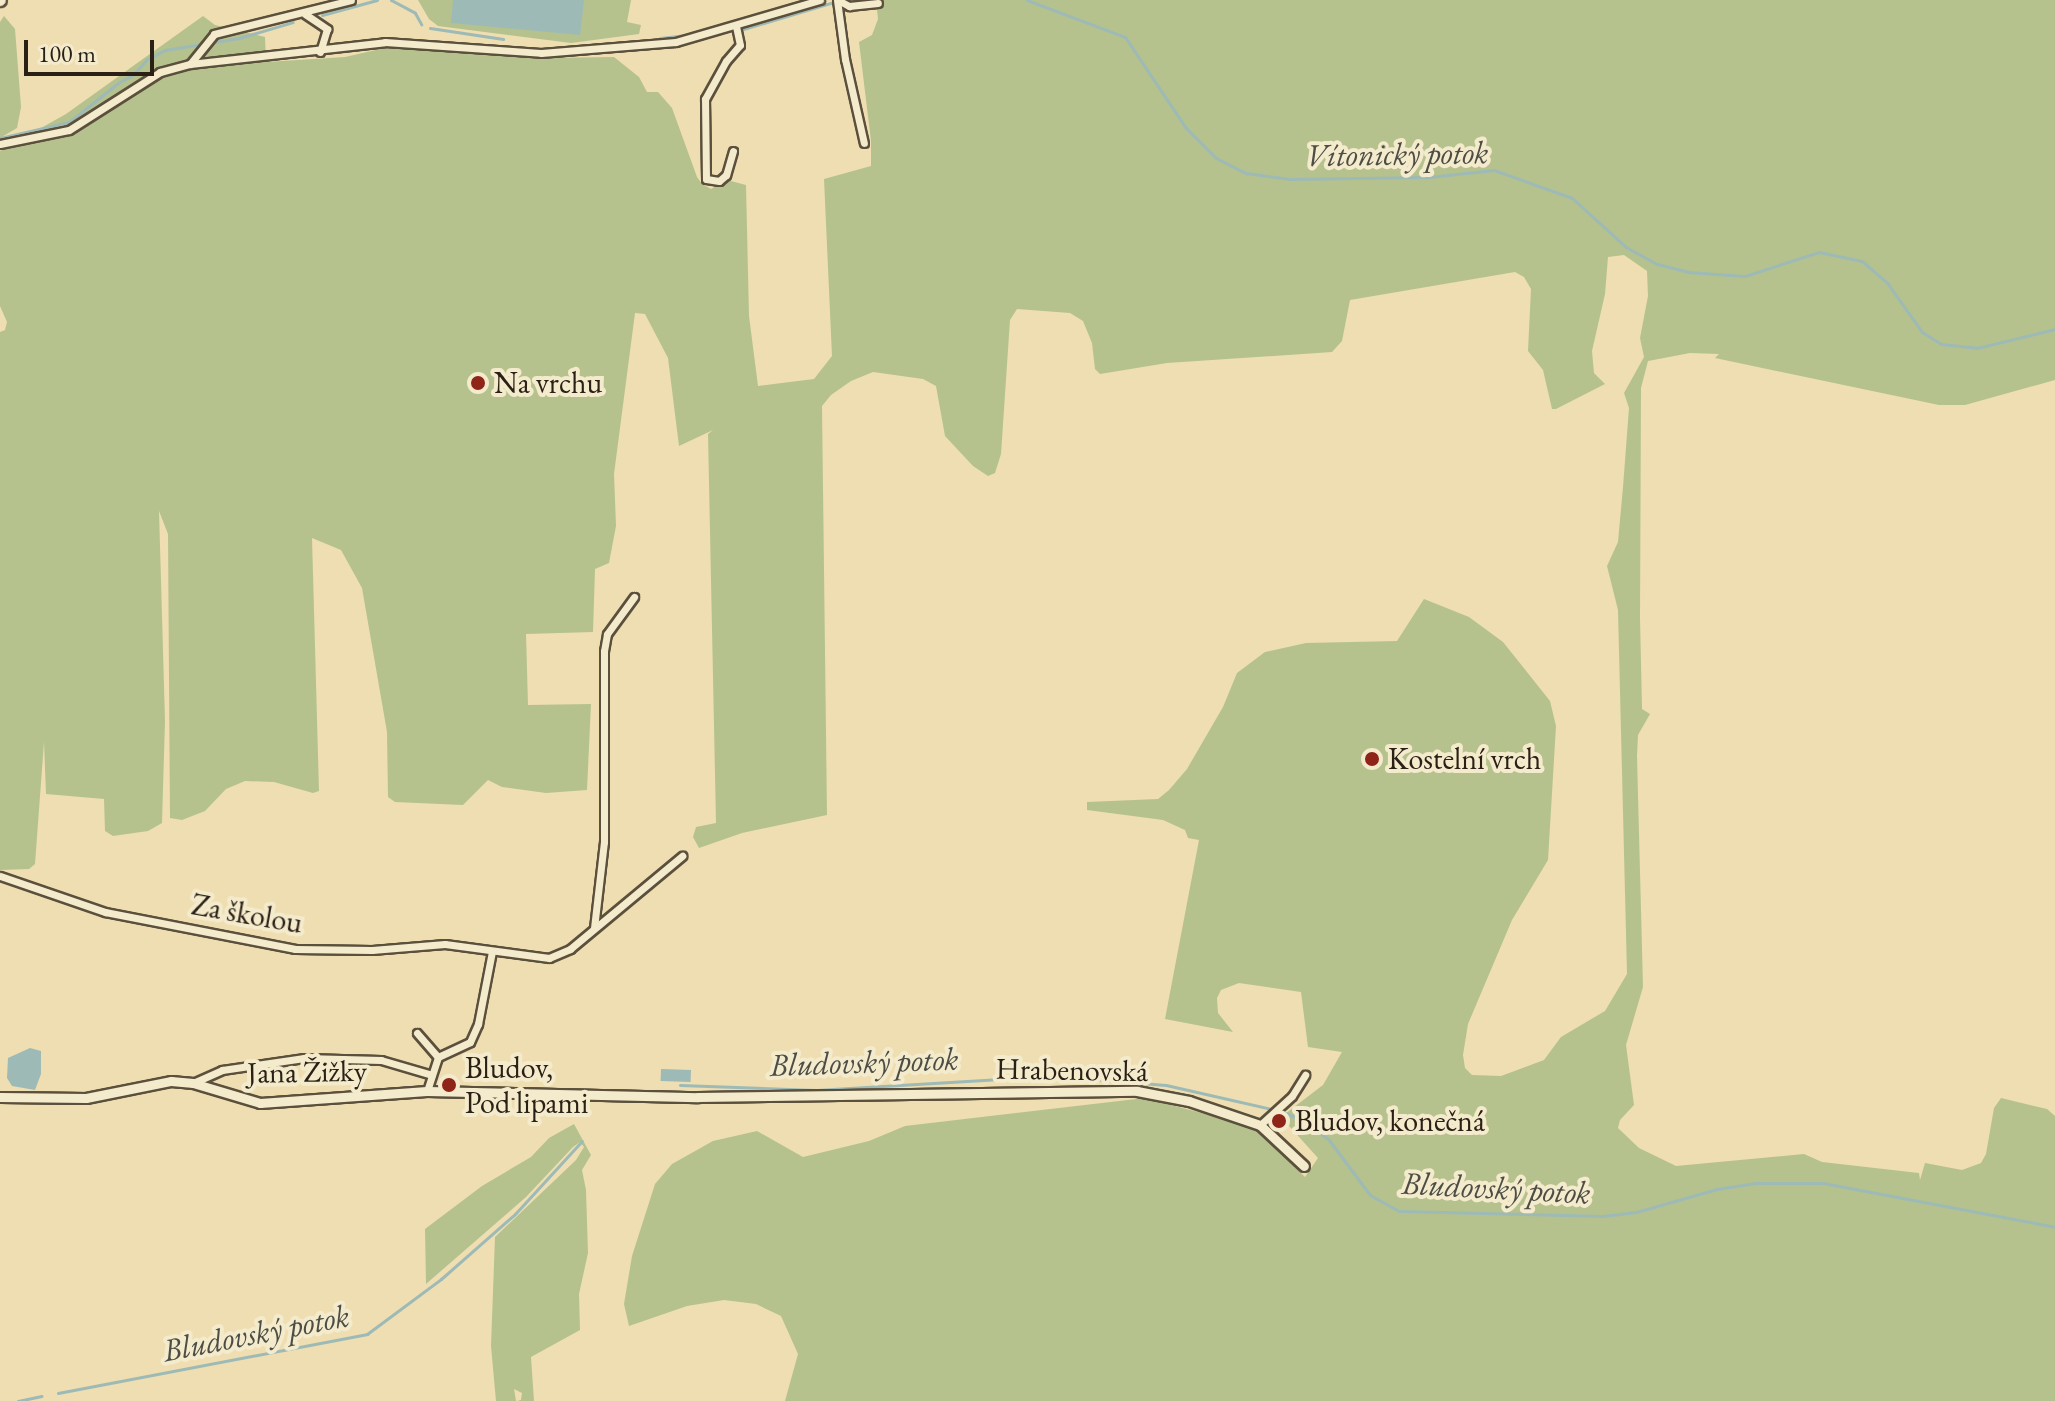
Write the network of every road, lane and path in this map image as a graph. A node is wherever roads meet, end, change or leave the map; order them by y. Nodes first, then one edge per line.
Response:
1 (351, 0) edge
2 (820, 0) edge
3 (838, 0) edge
4 (878, 3) dead end
5 (305, 14) junction
6 (736, 26) junction
7 (320, 52) junction
8 (190, 64) junction
9 (864, 143) dead end
10 (0, 144) edge
11 (733, 151) dead end
12 (634, 597) dead end
13 (682, 856) dead end
14 (0, 876) edge
15 (594, 928) junction
16 (492, 951) junction
17 (417, 1033) dead end
18 (438, 1057) junction
19 (432, 1075) junction
20 (1305, 1075) dead end
21 (193, 1083) junction
22 (427, 1091) junction
23 (638, 1095) joint
24 (0, 1097) edge
25 (1260, 1125) junction
26 (1304, 1166) dead end

1 - 5 street
2 - 6 street
3 - 4 street
3 - 9 street
5 - 7 street
5 - 8 street
6 - 7 street
6 - 11 street
7 - 8 street
8 - 10 street
12 - 15 street
13 - 15 street, Za školou
14 - 16 street, Za školou
15 - 16 street, Za školou
16 - 18 street
17 - 18 street
18 - 19 street
19 - 21 street
19 - 22 street
20 - 25 street
21 - 22 street, Jana Žižky
21 - 24 street, Jana Žižky
22 - 23 street, Jana Žižky
23 - 25 street, Hrabenovská
25 - 26 street, Hrabenovská

